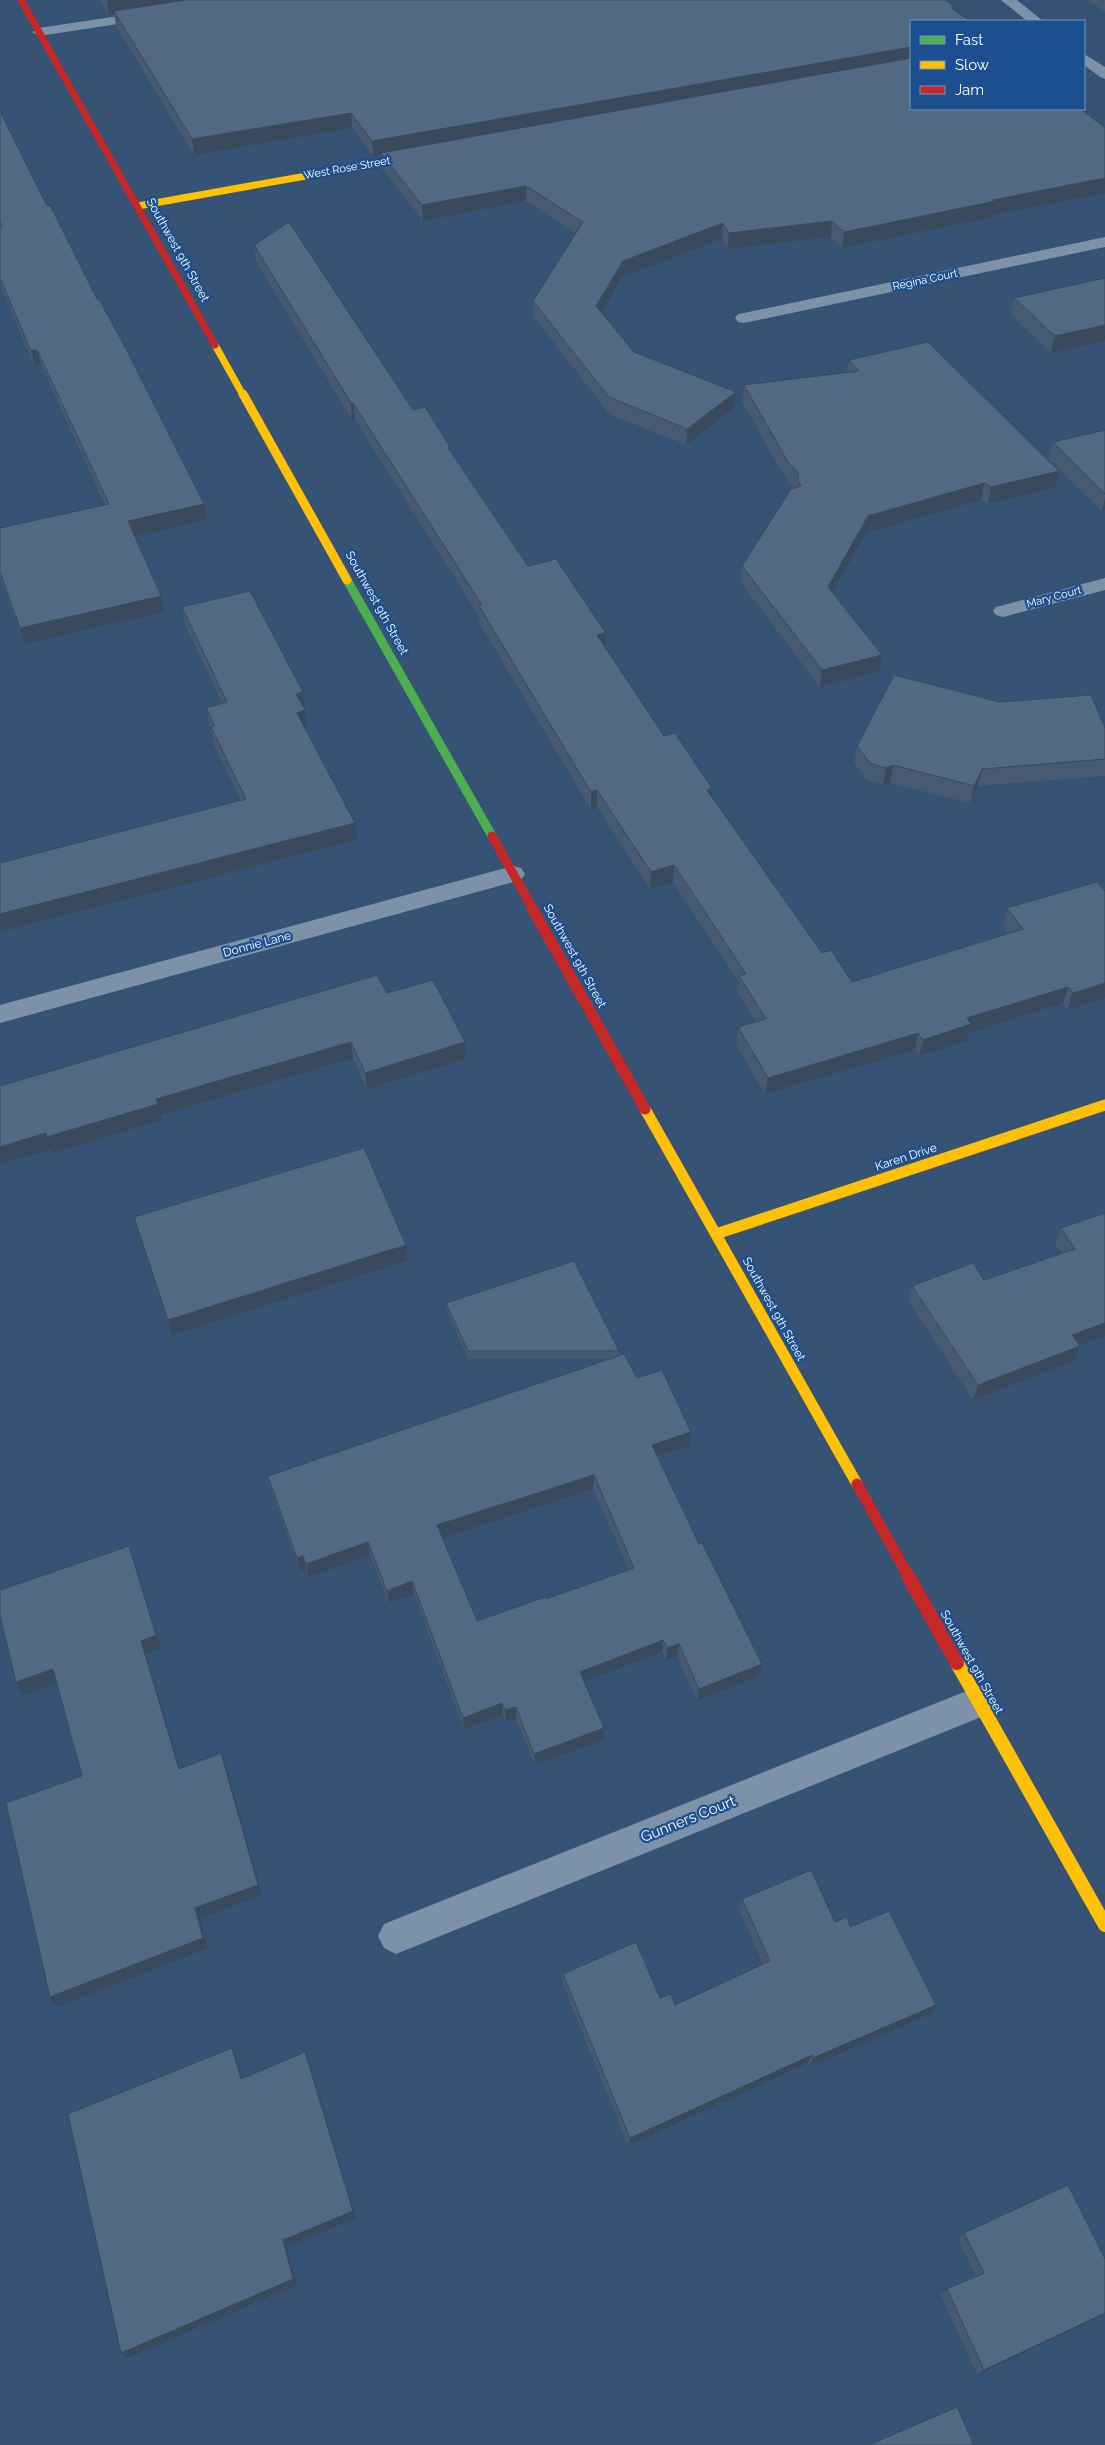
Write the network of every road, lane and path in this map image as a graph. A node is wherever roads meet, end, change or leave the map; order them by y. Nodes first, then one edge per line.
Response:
1 (21, 0) edge
2 (1008, 0) edge
3 (167, 12) edge
4 (1035, 20) edge
5 (40, 32) junction
6 (1085, 59) edge
7 (1105, 74) edge
8 (425, 154) edge
9 (138, 206) junction
10 (1105, 242) edge
11 (744, 318) dead end
12 (1105, 584) edge
13 (1003, 610) dead end
14 (513, 874) junction
15 (0, 1014) edge
16 (1105, 1105) edge
17 (716, 1234) junction
18 (979, 1702) junction
19 (1105, 1925) edge
20 (396, 1936) dead end

1 - 5 street, Southwest 9th Street
2 - 4 street
3 - 5 street
5 - 9 street, Southwest 9th Street
6 - 7 street
8 - 9 street, West Rose Street
9 - 14 street, Southwest 9th Street
10 - 11 street, Regina Court
12 - 13 street, Mary Court
14 - 15 street, Donnie Lane
14 - 17 street, Southwest 9th Street
16 - 17 street, Karen Drive
17 - 18 street, Southwest 9th Street
18 - 19 street, Southwest 9th Street
18 - 20 street, Gunners Court

